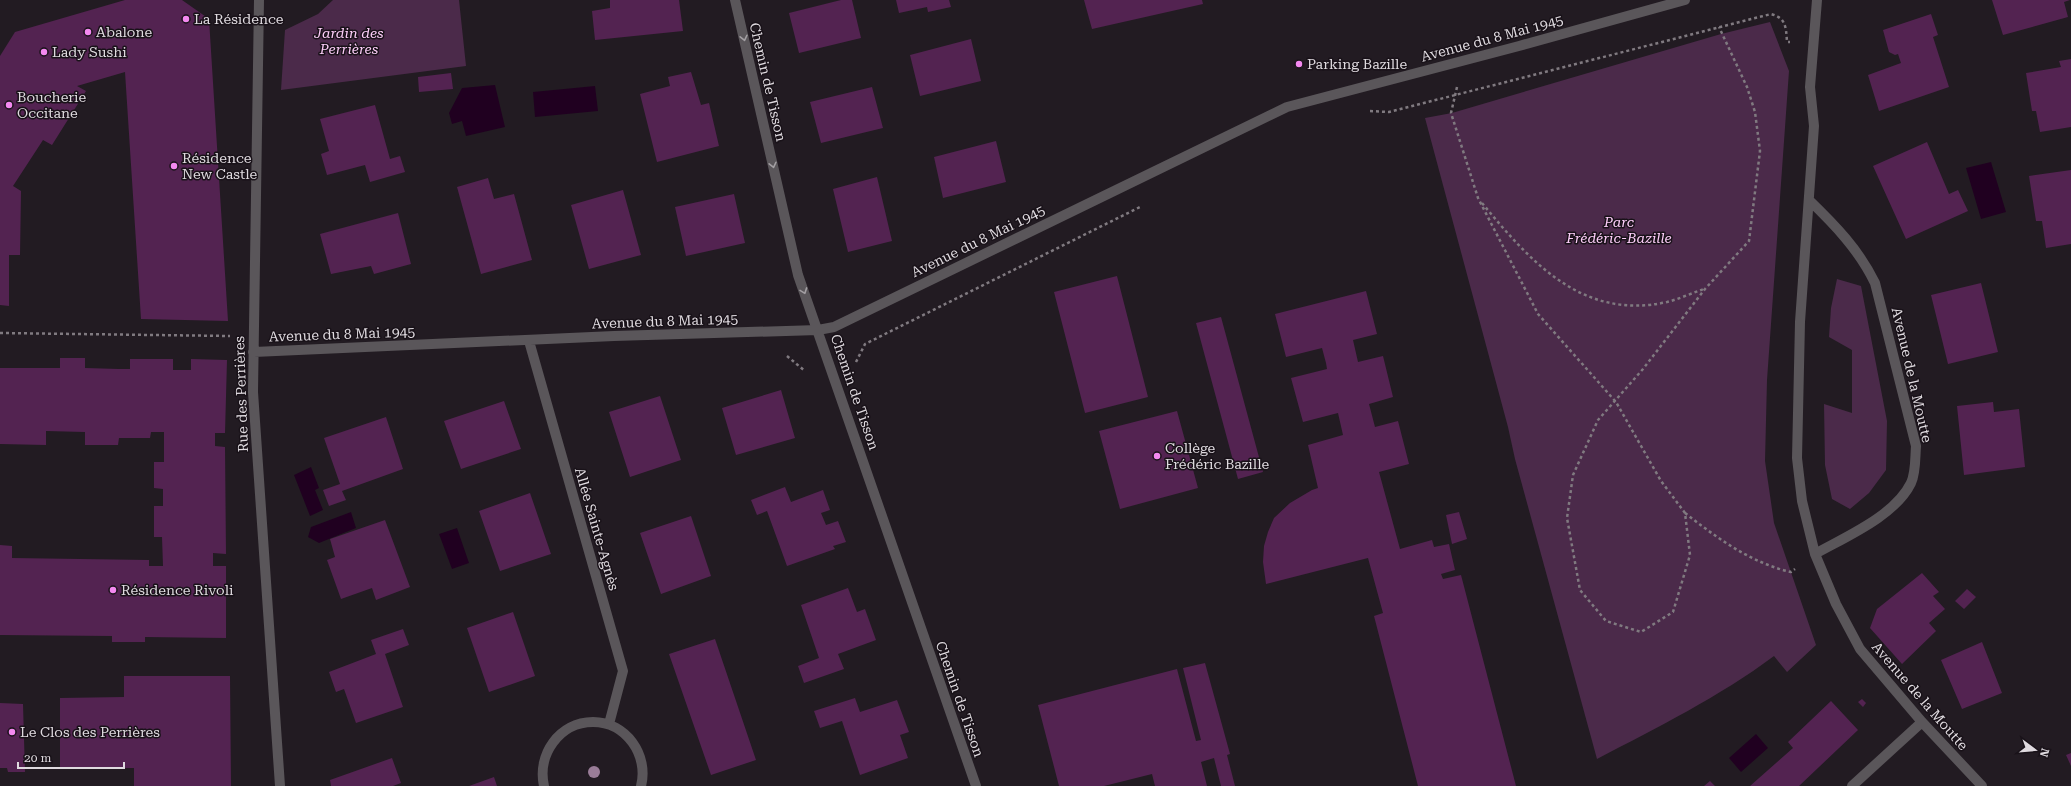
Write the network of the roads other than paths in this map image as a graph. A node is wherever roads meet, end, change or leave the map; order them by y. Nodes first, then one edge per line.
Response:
1 (259, 0) edge
2 (735, 0) edge
3 (1685, 0) edge
4 (1817, 0) edge
5 (1809, 200) junction
6 (818, 330) junction
7 (529, 341) junction
8 (254, 352) junction
9 (1815, 554) junction
10 (1922, 722) junction
11 (609, 724) junction
12 (280, 786) edge
13 (544, 786) edge
14 (641, 786) edge
15 (976, 786) edge
16 (1852, 786) edge
17 (1982, 786) edge

1 - 8 street, Rue des Perrières
2 -> 6 street, Chemin de Tisson
3 - 6 street, Avenue du 8 Mai 1945
4 - 5 street, Avenue de la Moutte
5 - 9 street, Avenue de la Moutte
5 - 9 street, Avenue de la Moutte
6 - 7 street, Avenue du 8 Mai 1945
6 - 15 street, Chemin de Tisson
7 - 8 street, Avenue du 8 Mai 1945
7 - 11 street, Allée Sainte-Agnès
8 - 12 street, Rue des Perrières
9 - 10 street, Avenue de la Moutte
10 - 16 street
10 - 17 street, Avenue de la Moutte
11 - 13 street
11 - 14 street

